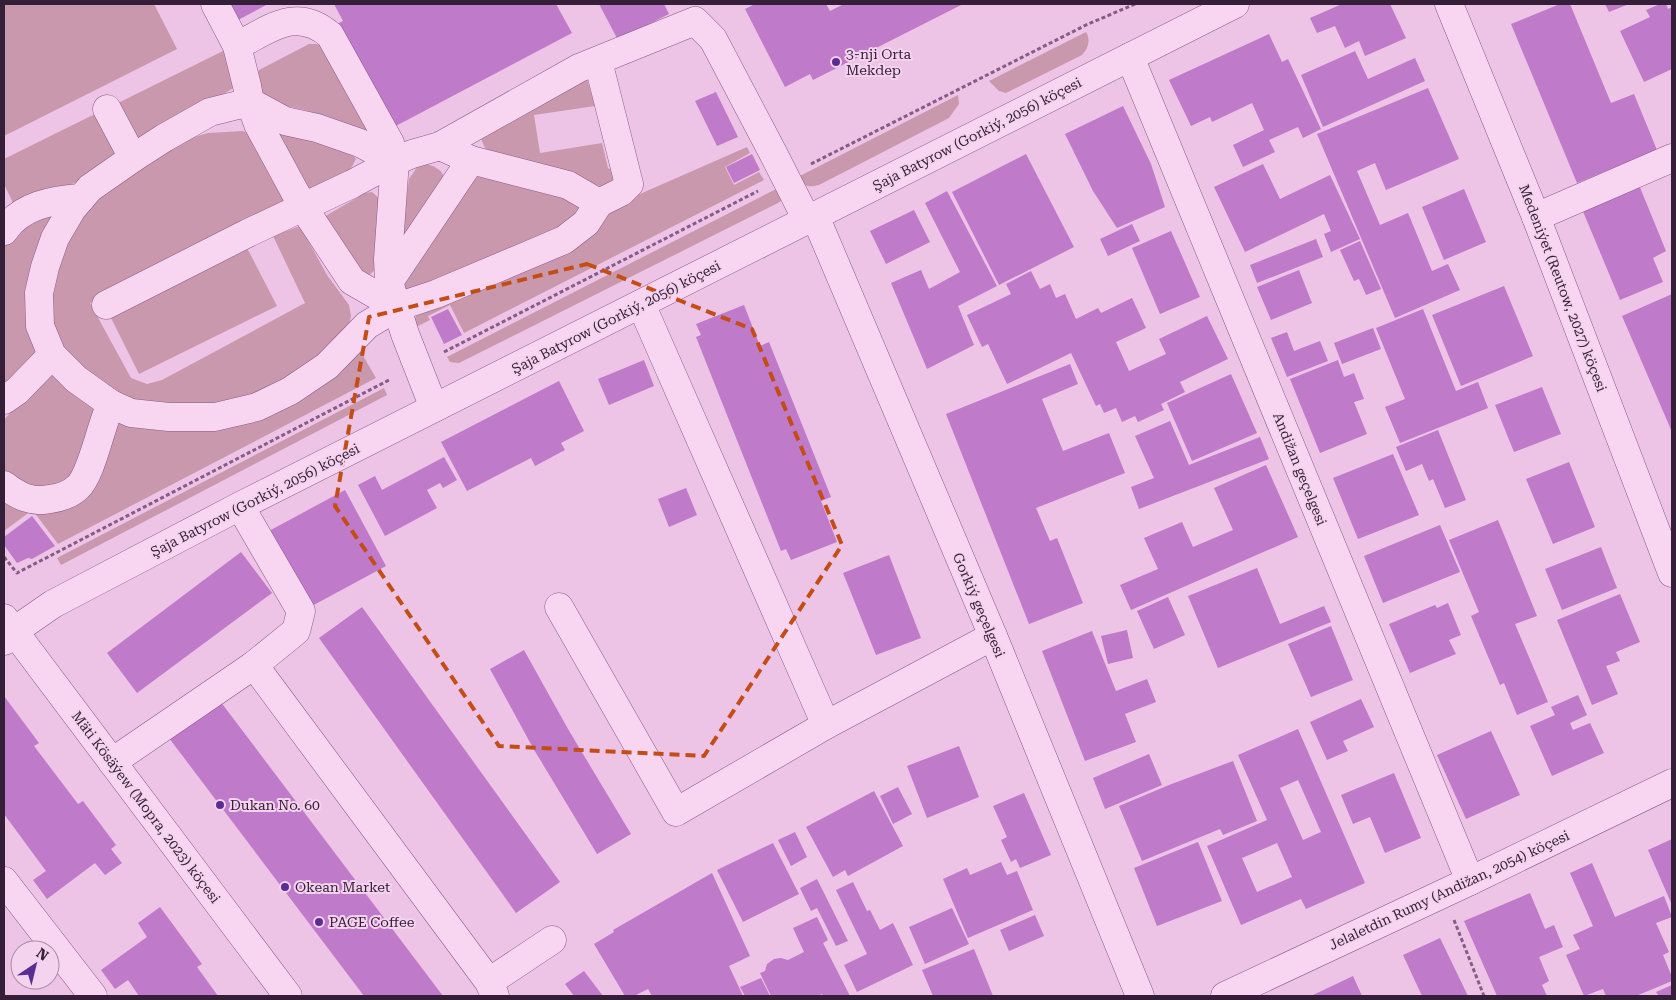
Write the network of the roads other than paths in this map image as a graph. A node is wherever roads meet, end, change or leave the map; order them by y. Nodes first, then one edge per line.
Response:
1 (214, 4) edge
2 (1235, 4) edge
3 (1448, 4) edge
4 (237, 46) junction
5 (1130, 57) junction
6 (598, 61) junction
7 (250, 102) junction
8 (107, 108) dead end
9 (440, 146) junction
10 (133, 158) junction
11 (1672, 158) edge
12 (470, 160) junction
13 (395, 161) junction
14 (81, 198) junction
15 (599, 203) junction
16 (303, 207) junction
17 (7, 215) edge
18 (1536, 217) junction
19 (811, 218) junction
20 (393, 294) junction
21 (641, 304) junction
22 (106, 305) dead end
23 (52, 355) junction
24 (4, 400) edge
25 (112, 404) junction
26 (434, 408) junction
27 (4, 485) edge
28 (240, 506) junction
29 (1672, 573) edge
30 (558, 607) dead end
31 (7, 630) edge
32 (992, 636) junction
33 (254, 664) junction
34 (826, 725) junction
35 (112, 762) junction
36 (1672, 783) edge
37 (4, 881) edge
38 (1470, 882) junction
39 (552, 940) dead end
40 (492, 989) edge
41 (93, 996) edge
42 (288, 996) edge
43 (1140, 996) edge
44 (1225, 996) edge

1 - 4 street
2 - 5 street, Şaja Batyrow (Gorkiý, 2056) köçesi
3 - 18 street, Medeniýet (Reutow, 2027) köçesi
4 - 7 street
4 - 13 street
5 - 19 street, Şaja Batyrow (Gorkiý, 2056) köçesi
5 - 38 street, Andižan geçelgesi
6 - 9 street
6 - 15 street
6 - 19 street, Gorkiý geçelgesi
7 - 10 street
7 - 13 street
7 - 16 street
8 - 10 street
9 - 12 street
9 - 13 street
10 - 14 street
11 - 18 street
12 - 15 street
12 - 20 street
13 - 16 street
13 - 20 street
14 - 17 street
14 - 23 street
15 - 20 street
16 - 20 street
16 - 22 street
18 - 29 street, Medeniýet (Reutow, 2027) köçesi
19 - 21 street, Şaja Batyrow (Gorkiý, 2056) köçesi
19 - 32 street, Gorkiý geçelgesi
20 - 25 street
20 - 26 street
21 - 26 street, Şaja Batyrow (Gorkiý, 2056) köçesi
21 - 34 street
23 - 24 street
23 - 25 street
25 - 27 street
26 - 28 street, Şaja Batyrow (Gorkiý, 2056) köçesi
28 - 31 street, Şaja Batyrow (Gorkiý, 2056) köçesi
28 - 33 street
30 - 34 street
31 - 35 street, Mäti Kösäýew (Mopra, 2023) köçesi
32 - 34 street
32 - 43 street, Gorkiý geçelgesi
33 - 35 street
33 - 40 street
35 - 42 street, Mäti Kösäýew (Mopra, 2023) köçesi
36 - 38 street, Jelaletdin Rumy (Andižan, 2054) köçesi
37 - 41 street
38 - 44 street, Jelaletdin Rumy (Andižan, 2054) köçesi
39 - 40 street

